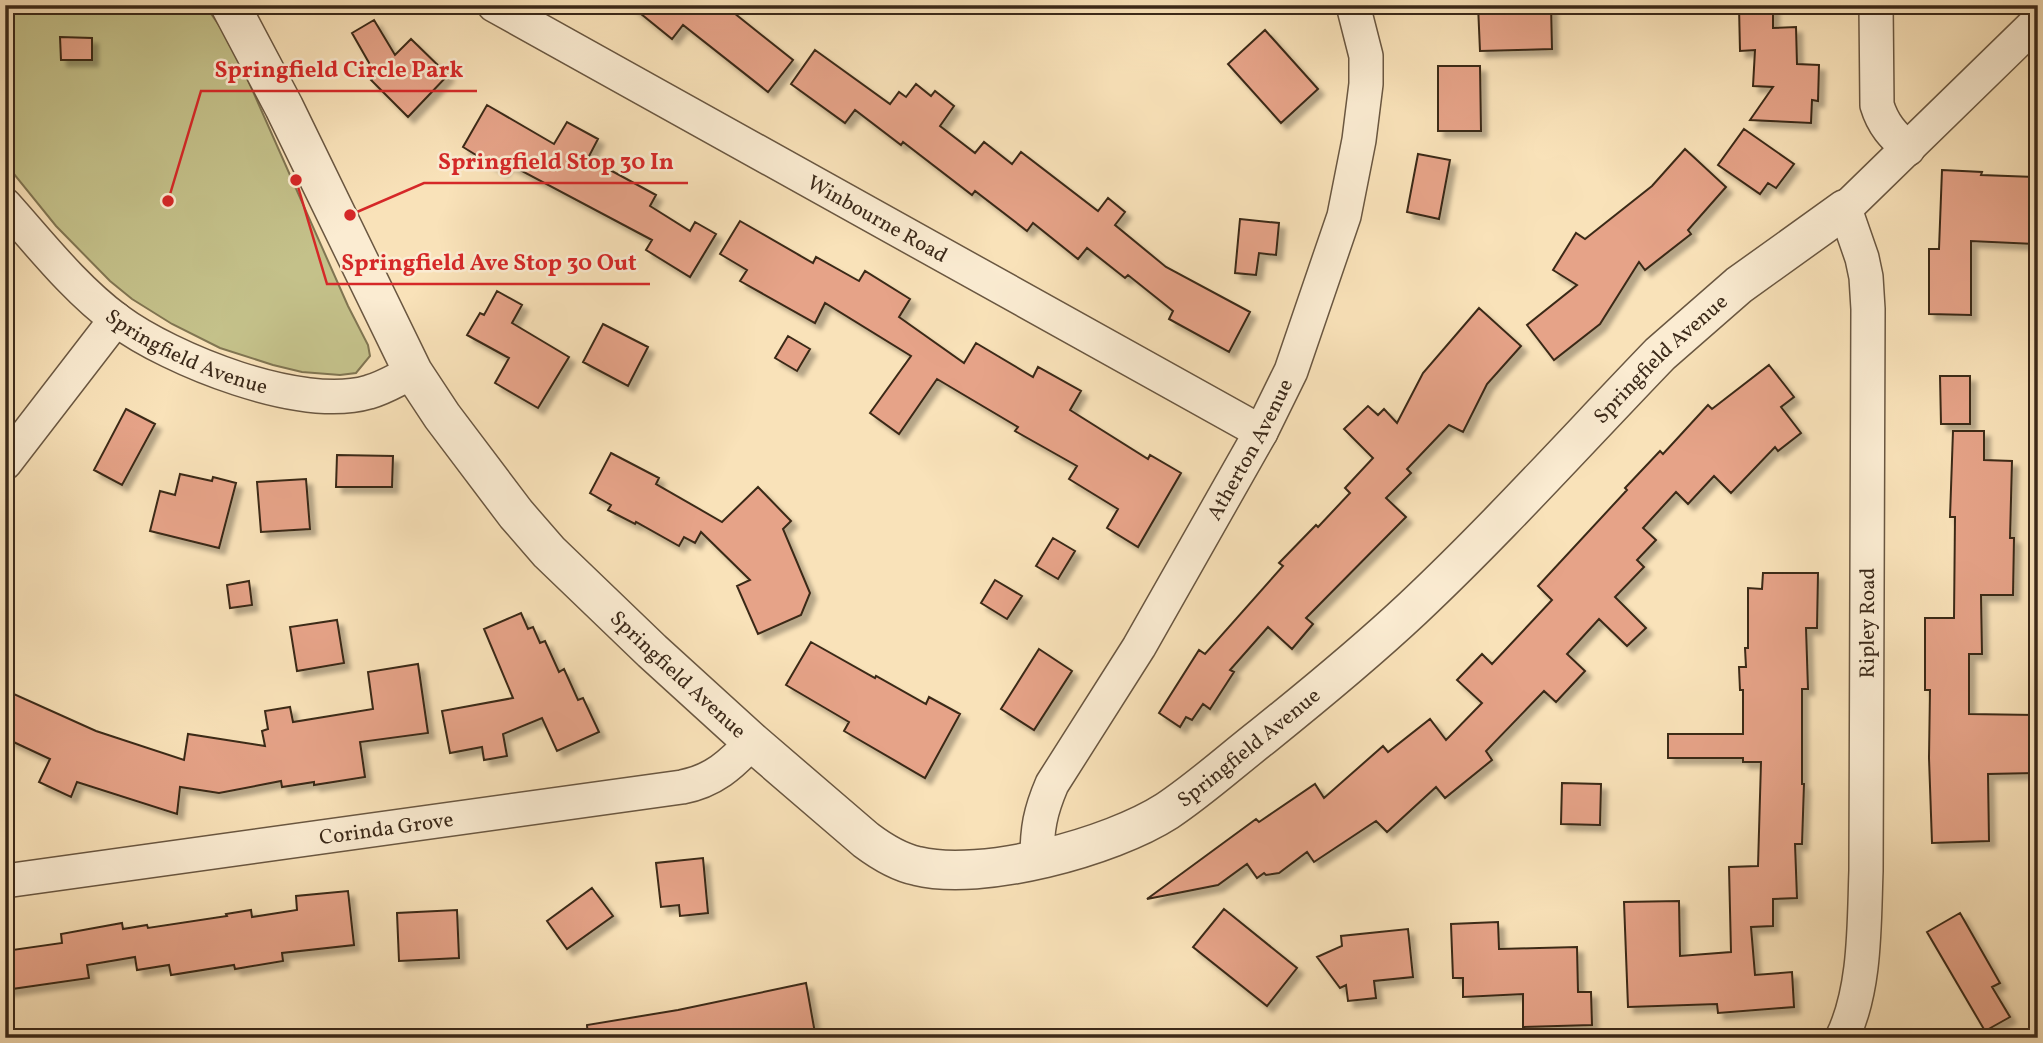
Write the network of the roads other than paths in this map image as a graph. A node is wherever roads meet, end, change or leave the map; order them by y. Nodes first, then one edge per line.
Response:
1 (230, 5) edge
2 (494, 5) edge
3 (1353, 5) edge
4 (1876, 5) edge
5 (2038, 21) edge
6 (1908, 149) junction
7 (5, 205) edge
8 (1845, 209) junction
9 (116, 319) junction
10 (413, 372) junction
11 (1261, 432) junction
12 (5, 463) edge
13 (752, 742) junction
14 (1037, 859) junction
15 (5, 881) edge
16 (1842, 1038) edge

1 - 10 street, Springfield Avenue
2 - 11 street, Winbourne Road
3 - 11 street, Atherton Avenue
4 - 6 street
5 - 6 street, Springfield Avenue
6 - 8 street, Springfield Avenue
7 - 9 street, Springfield Avenue
8 - 14 street, Springfield Avenue
8 - 16 street, Ripley Road
9 - 10 street, Springfield Avenue
9 - 12 street
10 - 13 street, Springfield Avenue
11 - 14 street, Atherton Avenue
13 - 14 street, Springfield Avenue
13 - 15 street, Corinda Grove

